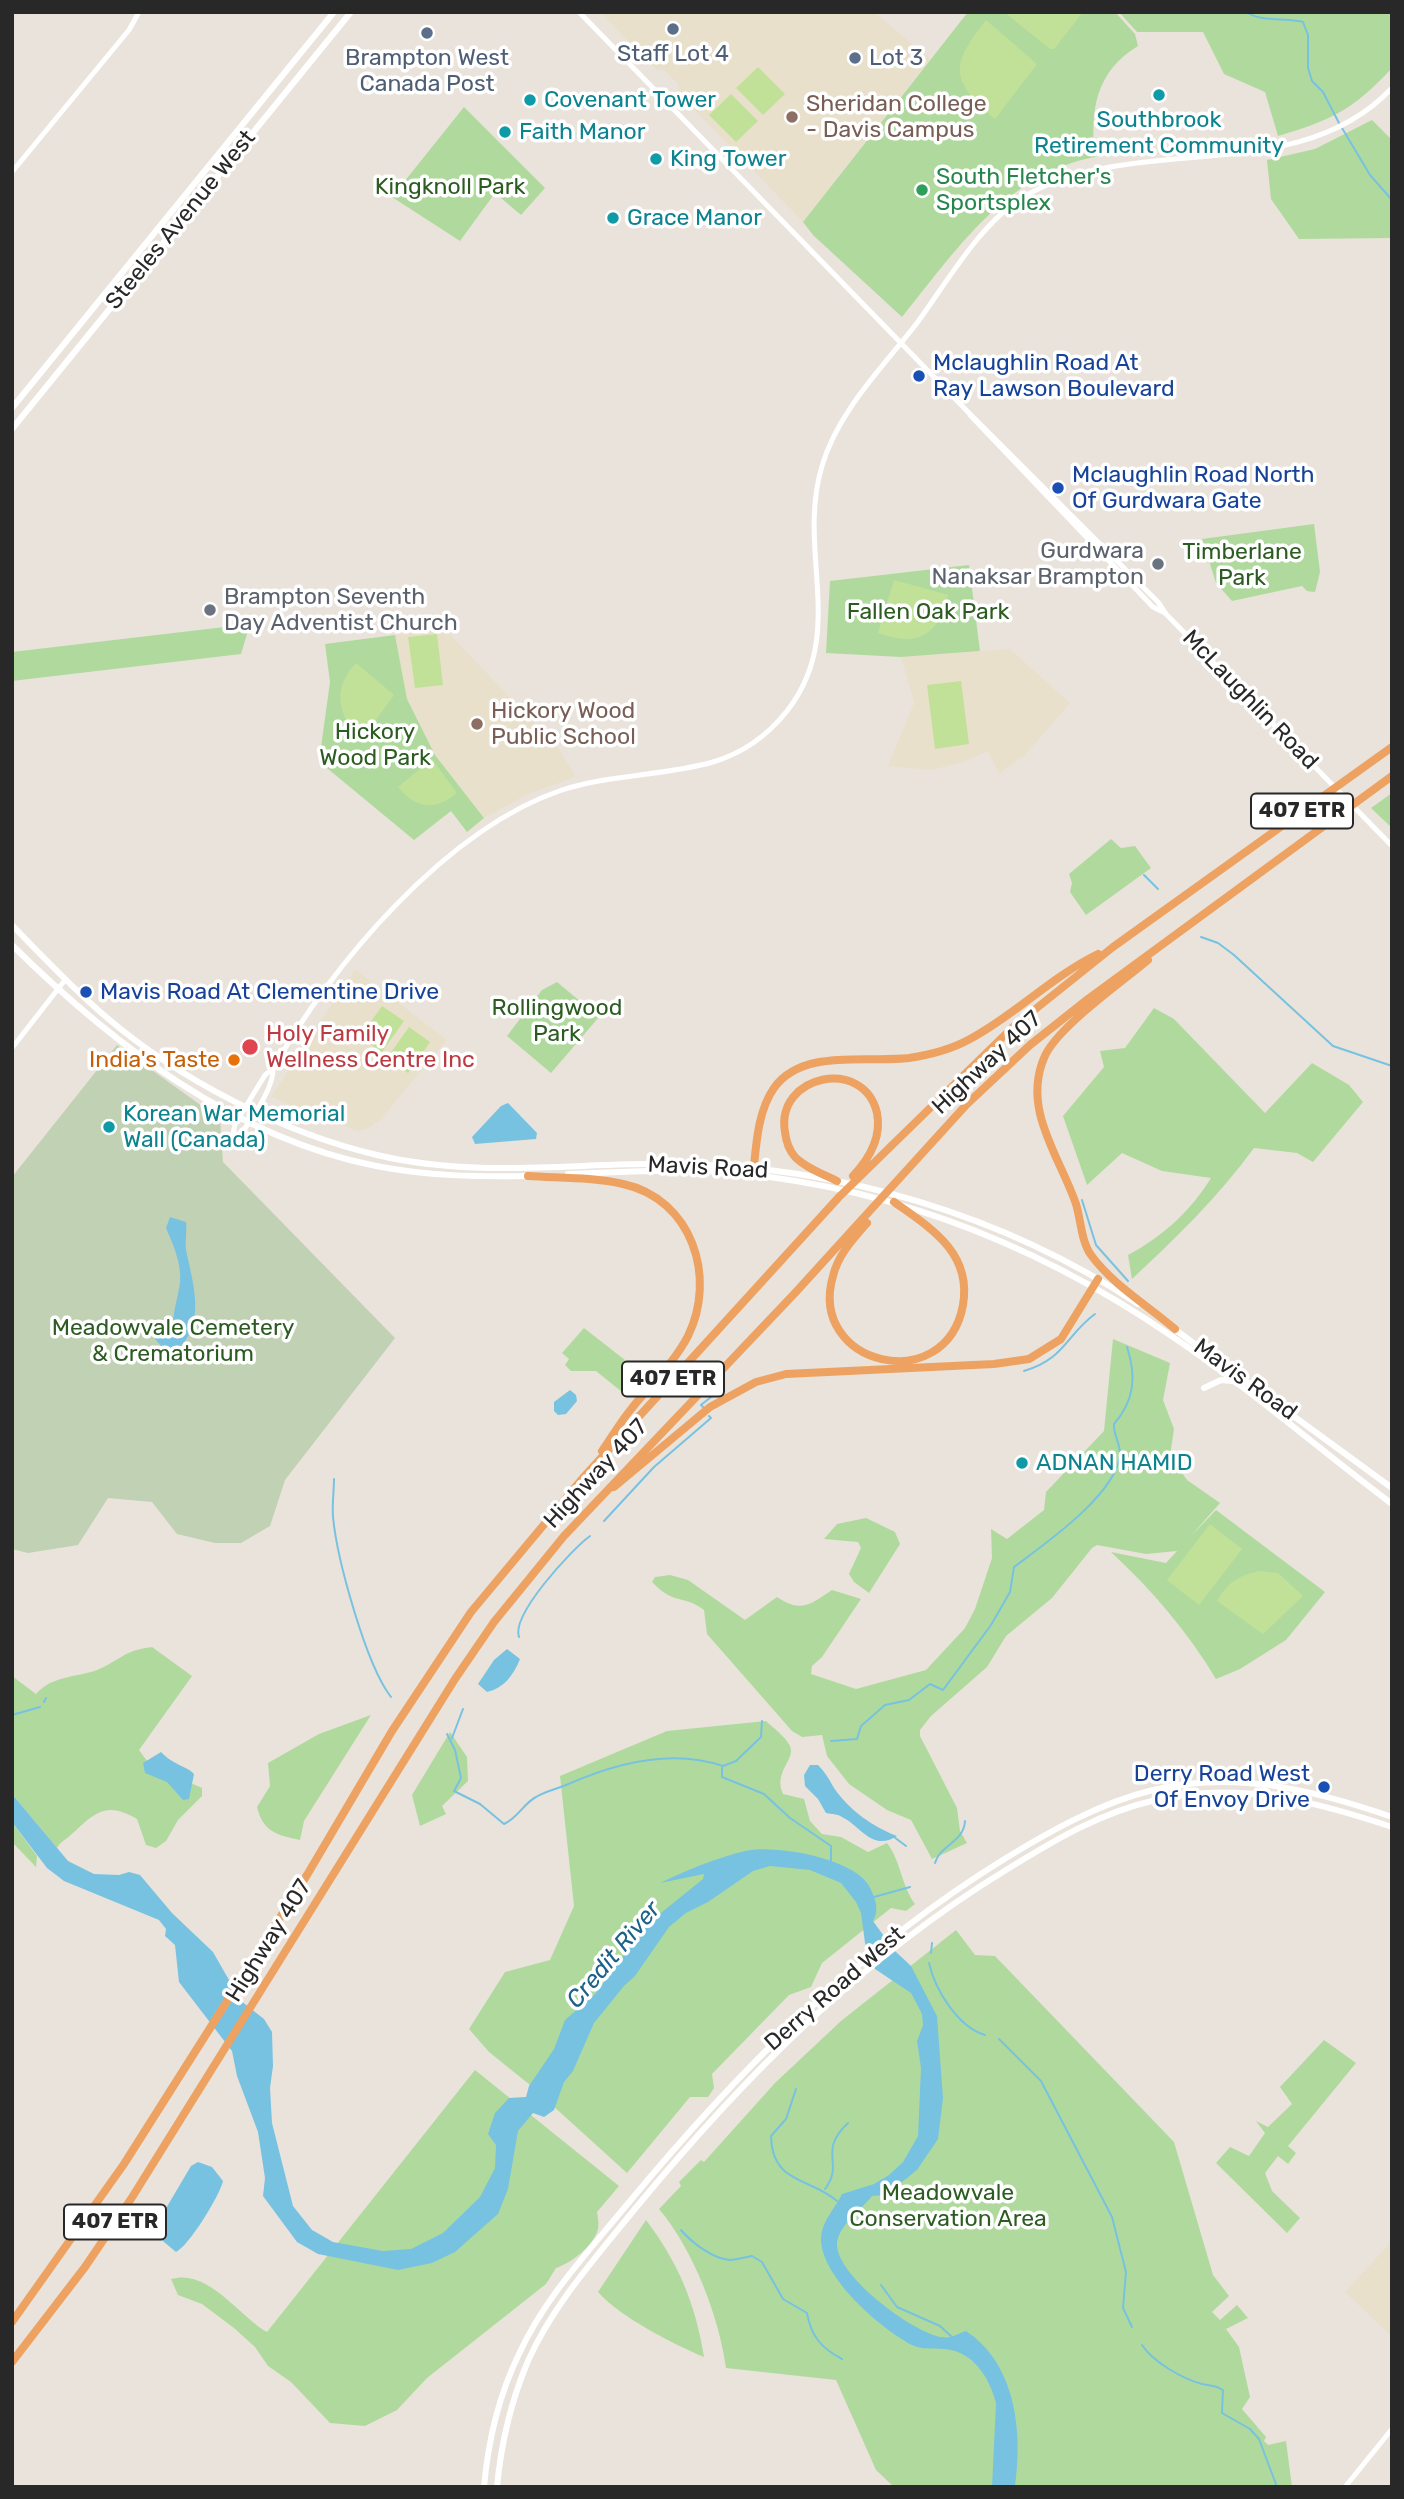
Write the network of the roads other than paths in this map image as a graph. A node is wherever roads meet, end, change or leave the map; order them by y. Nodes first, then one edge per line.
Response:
1 (139, 12) edge
2 (334, 12) edge
3 (351, 12) edge
4 (579, 12) edge
5 (1392, 88) edge
6 (12, 172) edge
7 (901, 342) junction
8 (12, 408) edge
9 (12, 429) edge
10 (1392, 747) edge
11 (1392, 776) edge
12 (1392, 846) edge
13 (12, 925) edge
14 (1164, 942) junction
15 (12, 945) edge
16 (1113, 947) junction
17 (65, 980) junction
18 (57, 989) junction
19 (12, 1048) edge
20 (273, 1069) junction
21 (247, 1106) junction
22 (256, 1111) junction
23 (240, 1117) junction
24 (249, 1121) junction
25 (753, 1172) junction
26 (528, 1176) junction
27 (837, 1181) junction
28 (839, 1197) junction
29 (897, 1199) junction
30 (875, 1206) junction
31 (1096, 1283) junction
32 (1177, 1333) junction
33 (1233, 1381) junction
34 (1204, 1388) dead end
35 (582, 1479) junction
36 (1392, 1488) edge
37 (599, 1498) junction
38 (1392, 1504) edge
39 (1392, 1817) edge
40 (1392, 1827) edge
41 (12, 2322) edge
42 (12, 2362) edge
43 (1392, 2429) edge
44 (484, 2487) edge
45 (497, 2487) edge
46 (1345, 2487) edge

1 - 6 street
2 - 8 main road, Steeles Avenue West
3 - 9 main road, Steeles Avenue West
4 - 7 street, McLaughlin Road
5 - 7 street
7 - 12 street, McLaughlin Road
7 - 20 street
10 - 16 highway, Highway 407 / 407 ETR
11 - 14 highway, Highway 407 / 407 ETR
13 - 17 main road, Mavis Road
14 - 30 highway, Highway 407 / 407 ETR
14 - 32 highway
15 - 18 main road, Mavis Road
16 - 25 highway
16 - 28 highway, Highway 407 / 407 ETR
17 - 18 street
17 - 21 main road, Mavis Road
18 - 19 street
18 - 23 main road, Mavis Road
20 - 21 street
20 - 22 street
21 - 22 main road, Mavis Road
21 - 23 street
22 - 24 street
22 - 25 main road, Mavis Road
23 - 24 main road, Mavis Road
23 - 24 street
24 - 26 main road, Mavis Road
25 - 26 main road, Mavis Road
25 - 27 main road, Mavis Road
25 - 29 main road, Mavis Road
26 - 35 highway
27 - 28 highway
27 - 29 main road, Mavis Road
28 - 35 highway, Highway 407 / 407 ETR
29 - 30 highway
29 - 31 main road, Mavis Road
30 - 37 highway, Highway 407 / 407 ETR
31 - 32 main road, Mavis Road
31 - 37 highway
32 - 33 main road, Mavis Road
32 - 36 main road, Mavis Road
33 - 34 main road
33 - 38 main road, Mavis Road
35 - 41 highway, Highway 407 / 407 ETR
37 - 42 highway, Highway 407 / 407 ETR
39 - 44 main road, Derry Road West
40 - 45 main road, Derry Road West
43 - 46 street

